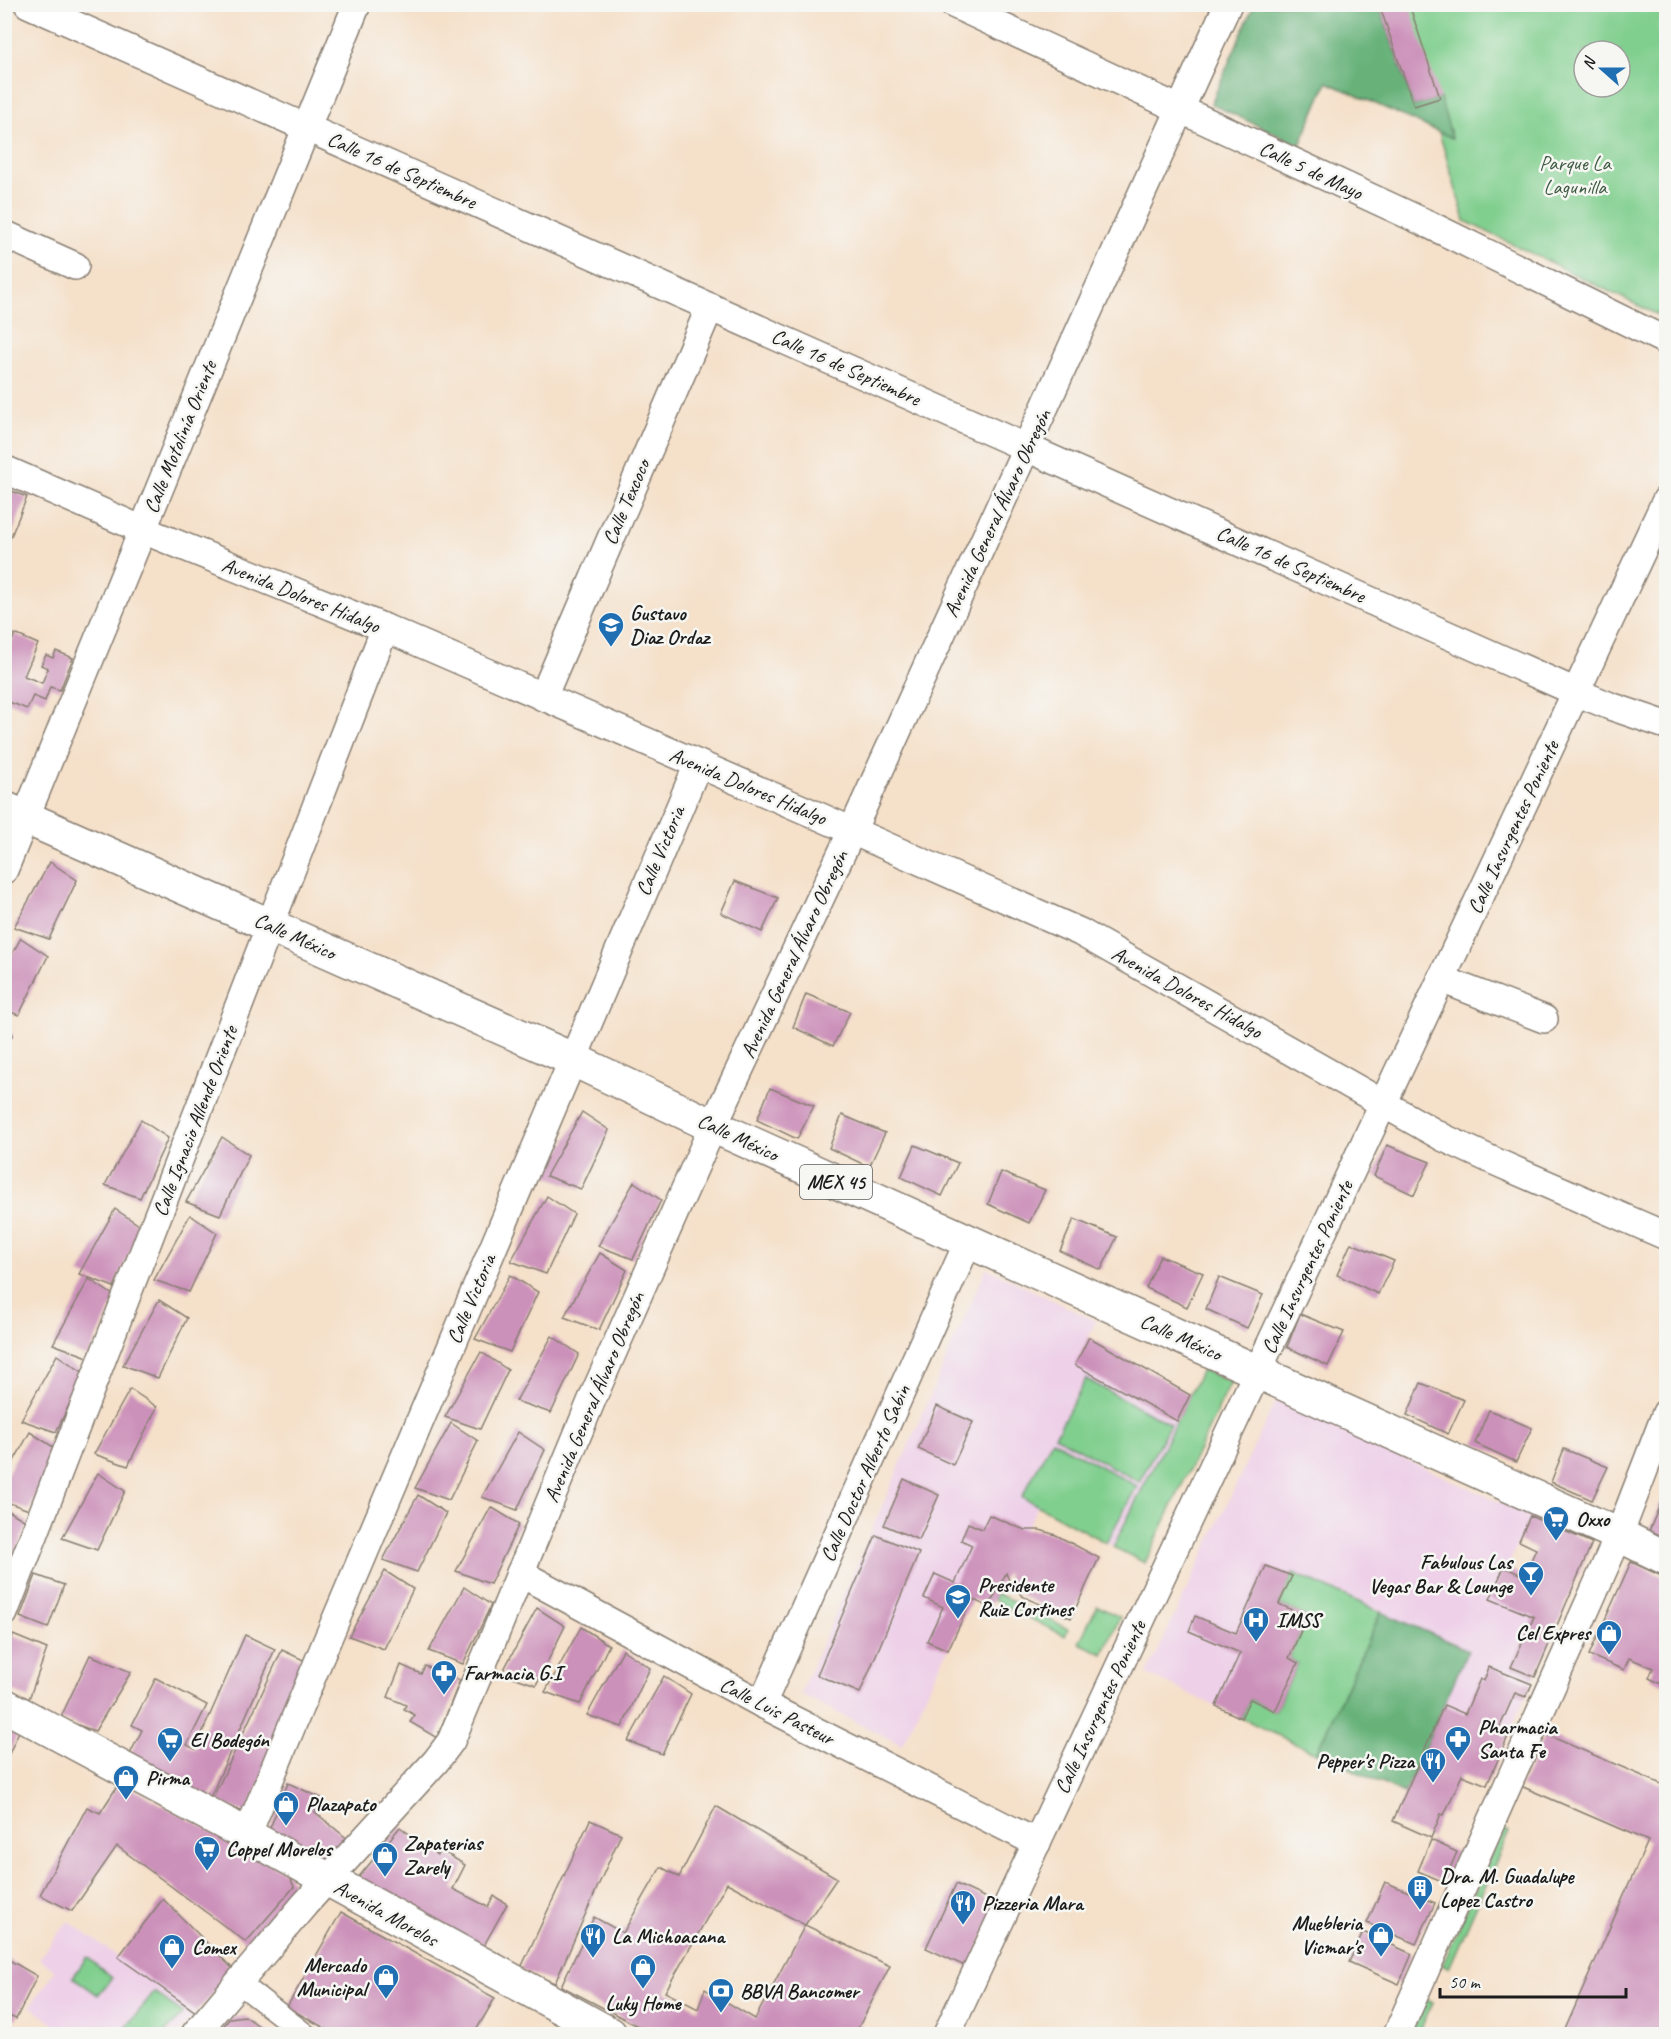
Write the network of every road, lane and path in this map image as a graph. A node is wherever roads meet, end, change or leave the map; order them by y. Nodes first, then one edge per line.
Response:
1 (28, 4) edge
2 (357, 4) edge
3 (953, 4) edge
4 (1228, 4) edge
5 (1181, 110) junction
6 (306, 128) junction
7 (4, 234) edge
8 (75, 266) dead end
9 (710, 307) junction
10 (1666, 341) edge
11 (1027, 447) junction
12 (4, 469) edge
13 (1666, 500) edge
14 (142, 530) junction
15 (384, 628) junction
16 (1576, 692) junction
17 (543, 697) junction
18 (1666, 725) edge
19 (698, 764) junction
20 (15, 812) edge
21 (852, 831) junction
22 (4, 870) edge
23 (271, 926) junction
24 (1441, 979) junction
25 (1544, 1019) dead end
26 (572, 1059) junction
27 (1383, 1103) junction
28 (713, 1126) junction
29 (1666, 1236) edge
30 (968, 1242) junction
31 (1258, 1372) junction
32 (1666, 1413) edge
33 (1619, 1535) junction
34 (1666, 1558) edge
35 (520, 1573) junction
36 (4, 1613) edge
37 (762, 1704) junction
38 (4, 1705) edge
39 (247, 1835) junction
40 (1037, 1843) junction
41 (327, 1880) junction
42 (238, 1982) junction
43 (195, 2034) edge
44 (305, 2034) edge
45 (610, 2034) edge
46 (947, 2034) edge
47 (1397, 2034) edge

1 - 6 street, Calle 16 de Septiembre
2 - 6 street, Calle Motolinía Oriente
3 - 5 street, Calle 5 de Mayo
4 - 5 street, Avenida General Álvaro Obregón
5 - 10 street, Calle 5 de Mayo
5 - 11 street, Avenida General Álvaro Obregón
6 - 9 street, Calle 16 de Septiembre
6 - 14 street, Calle Motolinía Oriente
7 - 8 street
9 - 11 street, Calle 16 de Septiembre
9 - 17 street, Calle Texcoco
11 - 16 street, Calle 16 de Septiembre
11 - 21 street, Avenida General Álvaro Obregón
12 - 14 street, Avenida Dolores Hidalgo
13 - 16 street, Calle Insurgentes Poniente
14 - 15 street, Avenida Dolores Hidalgo
14 - 20 street, Calle Motolinía Oriente
15 - 17 street, Avenida Dolores Hidalgo
15 - 23 street, Calle Ignacio Allende Oriente
16 - 18 street, Calle 16 de Septiembre
16 - 24 street, Calle Insurgentes Poniente
17 - 19 street, Avenida Dolores Hidalgo
19 - 21 street, Avenida Dolores Hidalgo
19 - 26 street, Calle Victoria
20 - 22 street, Calle Motolinía Oriente
20 - 23 main road, Calle México / MEX 45
21 - 27 street, Avenida Dolores Hidalgo
21 - 28 street, Avenida General Álvaro Obregón
23 - 26 main road, Calle México / MEX 45
23 - 36 street, Calle Ignacio Allende Oriente
24 - 25 street
24 - 27 street, Calle Insurgentes Poniente
26 - 28 main road, Calle México / MEX 45
26 - 39 street, Calle Victoria
27 - 29 street, Avenida Dolores Hidalgo
27 - 31 street, Calle Insurgentes Poniente
28 - 30 main road, Calle México / MEX 45
28 - 35 street, Avenida General Álvaro Obregón
30 - 31 main road, Calle México / MEX 45
30 - 37 street, Calle Doctor Alberto Sabin
31 - 33 main road, Calle México / MEX 45
31 - 40 street, Calle Insurgentes Poniente
32 - 33 street
33 - 34 main road, Calle México / MEX 45
33 - 47 street
35 - 37 street, Calle Luis Pasteur
35 - 41 street, Avenida General Álvaro Obregón
37 - 40 street, Calle Luis Pasteur
38 - 39 main road, Avenida Morelos
39 - 41 main road, Avenida Morelos
40 - 46 street, Calle Insurgentes Poniente
41 - 42 street, Avenida General Álvaro Obregón
41 - 45 main road, Avenida Morelos
42 - 43 street, Avenida General Álvaro Obregón
42 - 44 street

